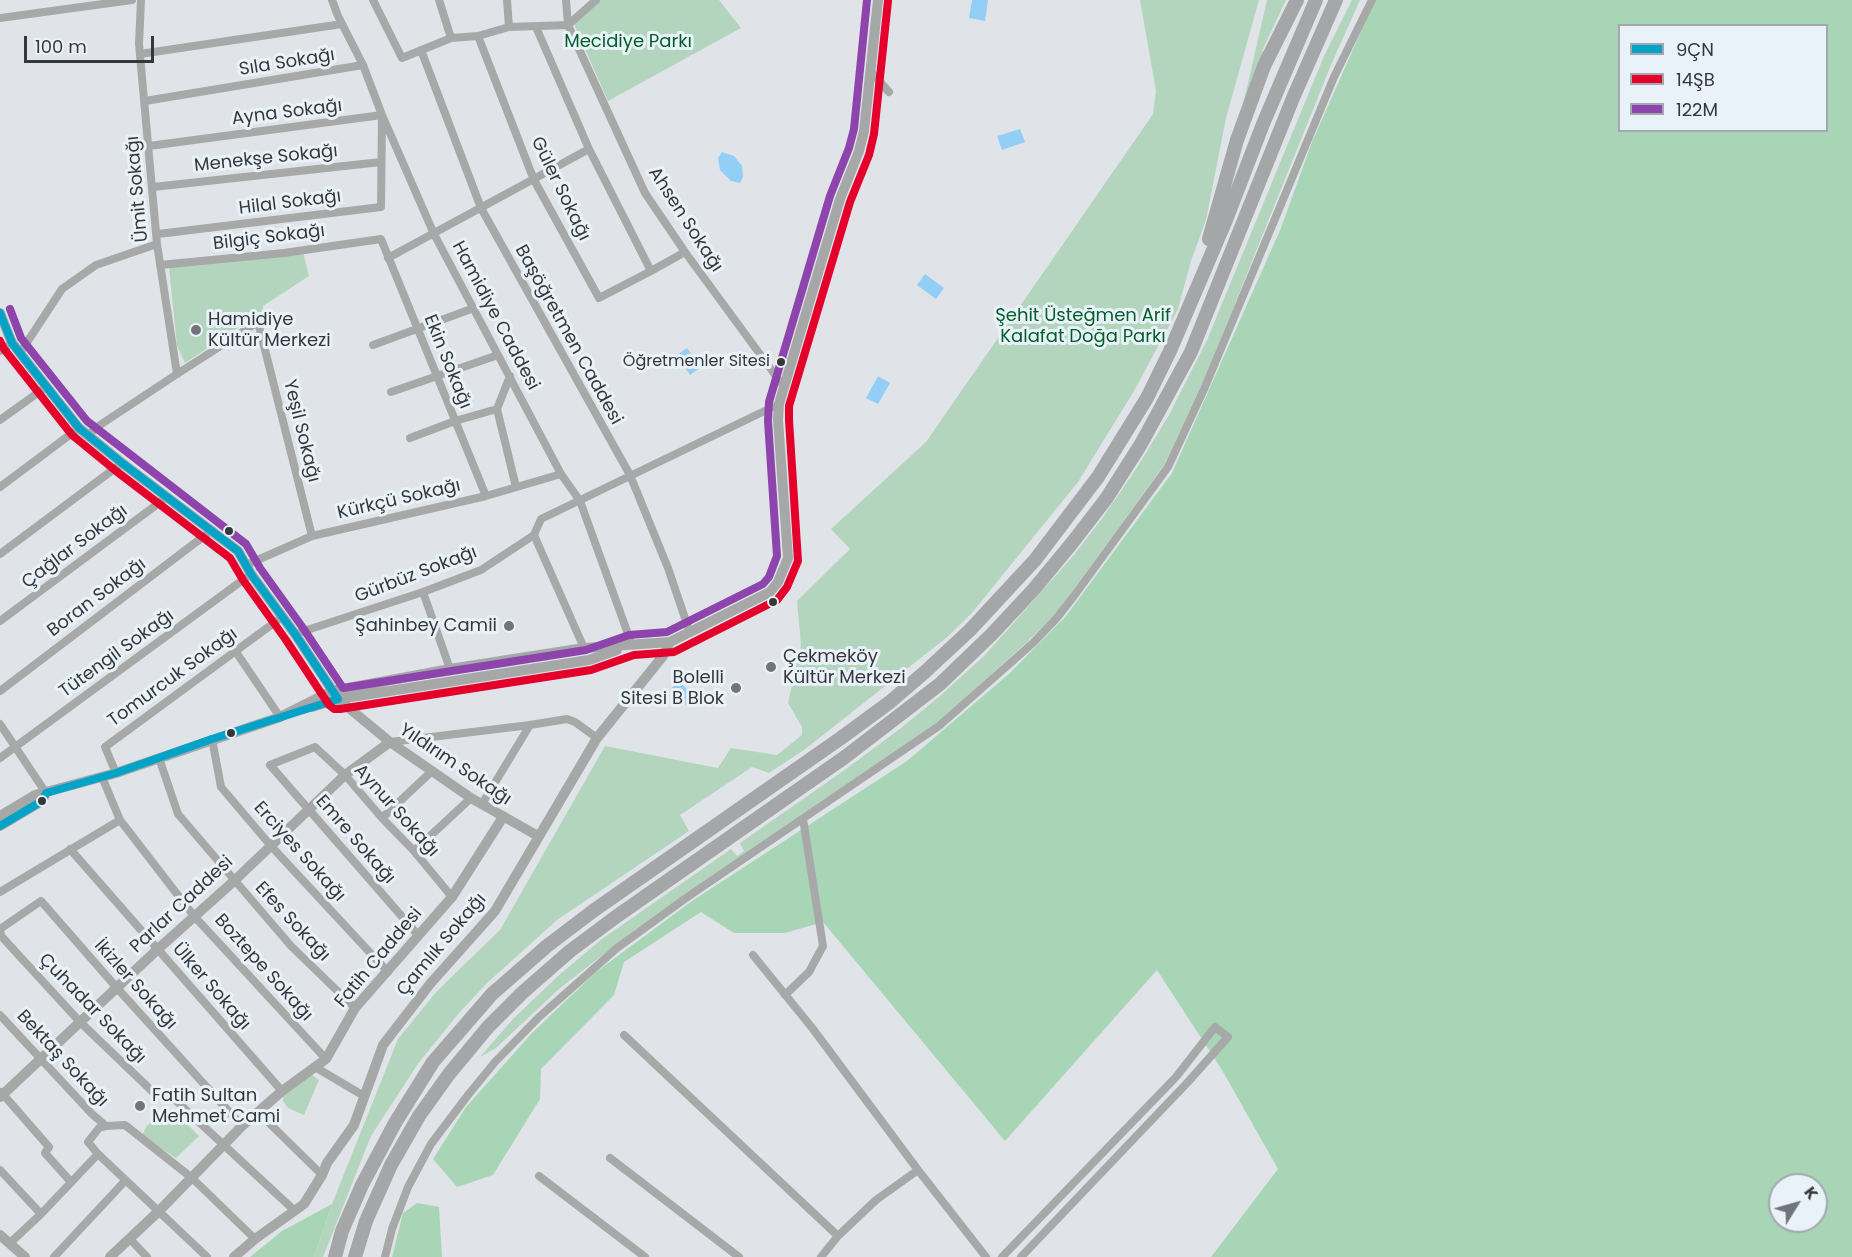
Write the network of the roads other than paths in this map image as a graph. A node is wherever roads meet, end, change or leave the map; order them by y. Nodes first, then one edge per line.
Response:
1 (132, 0) edge
2 (141, 0) edge
3 (332, 0) edge
4 (373, 0) edge
5 (439, 0) edge
6 (507, 0) edge
7 (566, 0) edge
8 (596, 0) edge
9 (878, 0) edge
10 (1297, 0) edge
11 (1316, 0) edge
12 (1336, 0) edge
13 (1372, 0) edge
14 (0, 18) edge
15 (342, 24) junction
16 (568, 25) junction
17 (509, 27) junction
18 (536, 27) junction
19 (478, 36) junction
20 (451, 38) junction
21 (421, 51) junction
22 (140, 54) junction
23 (363, 65) junction
24 (872, 73) junction
25 (890, 92) dead end
26 (145, 101) junction
27 (382, 116) junction
28 (149, 146) junction
29 (589, 149) junction
30 (381, 162) junction
31 (534, 180) junction
32 (153, 187) junction
33 (481, 208) junction
34 (158, 234) junction
35 (434, 234) junction
36 (381, 239) joint
37 (157, 244) junction
38 (686, 252) junction
39 (388, 258) junction
40 (160, 265) junction
41 (651, 271) junction
42 (1191, 300) junction
43 (474, 308) junction
44 (0, 313) edge
45 (0, 327) edge
46 (417, 329) junction
47 (12, 343) junction
48 (373, 345) dead end
49 (0, 351) edge
50 (20, 353) junction
51 (498, 355) junction
52 (177, 374) junction
53 (437, 376) junction
54 (510, 376) junction
55 (46, 387) junction
56 (784, 387) junction
57 (391, 392) dead end
58 (779, 405) junction
59 (497, 409) junction
60 (0, 420) edge
61 (455, 421) junction
62 (83, 432) junction
63 (410, 438) dead end
64 (122, 463) junction
65 (561, 474) junction
66 (630, 475) junction
67 (0, 487) edge
68 (516, 487) junction
69 (486, 496) junction
70 (167, 497) junction
71 (580, 501) junction
72 (212, 530) junction
73 (534, 535) junction
74 (312, 536) junction
75 (0, 554) edge
76 (248, 570) junction
77 (423, 592) junction
78 (282, 617) junction
79 (0, 621) edge
80 (690, 633) junction
81 (295, 634) junction
82 (670, 642) junction
83 (632, 645) junction
84 (584, 648) junction
85 (236, 652) junction
86 (450, 669) junction
87 (0, 691) edge
88 (335, 695) junction
89 (280, 717) junction
90 (0, 724) edge
91 (530, 725) junction
92 (597, 738) junction
93 (212, 739) junction
94 (390, 742) junction
95 (15, 747) junction
96 (0, 758) edge
97 (159, 758) junction
98 (270, 765) joint
99 (432, 771) junction
100 (116, 773) junction
101 (345, 775) junction
102 (102, 777) junction
103 (46, 793) junction
104 (471, 798) junction
105 (482, 804) junction
106 (308, 810) junction
107 (0, 816) edge
108 (503, 817) junction
109 (382, 818) junction
110 (803, 819) junction
111 (120, 820) junction
112 (0, 826) edge
113 (538, 836) junction
114 (271, 846) junction
115 (70, 849) junction
116 (414, 851) junction
117 (234, 880) junction
118 (0, 892) edge
119 (452, 897) junction
120 (194, 915) junction
121 (0, 930) edge
122 (418, 935) junction
123 (158, 949) junction
124 (753, 955) dead end
125 (388, 972) junction
126 (117, 988) junction
127 (785, 995) junction
128 (355, 1008) junction
129 (0, 1015) edge
130 (80, 1022) junction
131 (624, 1035) dead end
132 (40, 1058) junction
133 (326, 1059) junction
134 (315, 1067) junction
135 (282, 1090) junction
136 (1, 1094) edge
137 (363, 1096) junction
138 (258, 1113) junction
139 (242, 1125) junction
140 (106, 1126) junction
141 (224, 1145) junction
142 (98, 1154) junction
143 (610, 1158) dead end
144 (0, 1170) edge
145 (918, 1170) junction
146 (322, 1175) junction
147 (539, 1176) dead end
148 (192, 1178) junction
149 (125, 1181) junction
150 (71, 1182) junction
151 (159, 1211) junction
152 (295, 1211) junction
153 (41, 1214) junction
154 (838, 1236) junction
155 (3, 1238) edge
156 (129, 1238) junction
157 (255, 1239) junction
158 (25, 1257) edge
159 (54, 1257) edge
160 (110, 1257) edge
161 (147, 1257) edge
162 (207, 1257) edge
163 (234, 1257) edge
164 (335, 1257) edge
165 (355, 1257) edge
166 (385, 1257) edge
167 (645, 1257) edge
168 (739, 1257) edge
169 (821, 1257) edge
170 (986, 1257) edge
171 (1002, 1257) edge
172 (1021, 1257) edge

1 - 14 street
2 - 22 street, Ümit Sokağı
3 - 15 street, Hamidiye Caddesi
4 - 21 street
5 - 20 street
6 - 17 street
7 - 16 street
8 - 16 street
9 - 24 street
10 - 42 highway
11 - 42 highway
12 - 165 highway
13 - 110 street
15 - 22 street
15 - 23 street, Hamidiye Caddesi
16 - 18 street
16 - 38 street, Ahsen Sokağı
17 - 18 street
17 - 19 street
18 - 29 street
19 - 20 street
19 - 31 street, Güler Sokağı
20 - 21 street
21 - 33 street, Başöğretmen Caddesi
22 - 26 street, Ümit Sokağı
23 - 26 street, Sıla Sokağı
23 - 27 street, Hamidiye Caddesi
24 - 25 street
24 - 56 street
26 - 28 street, Ümit Sokağı
27 - 28 street, Ayna Sokağı
27 - 30 street
27 - 35 street, Hamidiye Caddesi
28 - 32 street, Ümit Sokağı
29 - 31 street
29 - 41 street
30 - 32 street, Menekşe Sokağı
30 - 34 street, Hilal Sokağı
31 - 33 street
31 - 41 street, Güler Sokağı
32 - 34 street, Ümit Sokağı
33 - 35 street
33 - 66 street, Başöğretmen Caddesi
34 - 37 street, Ümit Sokağı
35 - 39 street
35 - 43 street, Hamidiye Caddesi
36 - 39 street, Ekin Sokağı
36 - 40 street, Bilgiç Sokağı
37 - 40 street, Ümit Sokağı
37 - 50 street
38 - 41 street
38 - 56 street, Ahsen Sokağı
39 - 46 street, Ekin Sokağı
40 - 52 street, Ümit Sokağı
42 - 164 highway
43 - 46 street
43 - 51 street, Hamidiye Caddesi
44 - 47 street
45 - 47 street, Yıldırım Sokağı
46 - 48 street
46 - 53 street, Ekin Sokağı
47 - 49 street
47 - 50 street, Yıldırım Sokağı
50 - 55 street, Yıldırım Sokağı
51 - 53 street
51 - 54 street, Hamidiye Caddesi
52 - 62 street, Yeşil Sokağı
52 - 74 street, Yeşil Sokağı
53 - 57 street
53 - 61 street, Ekin Sokağı
54 - 59 street
54 - 65 street, Hamidiye Caddesi
55 - 60 street
55 - 62 street, Yıldırım Sokağı
56 - 58 street
58 - 66 street, Gürbüz Sokağı
58 - 80 street
59 - 61 street
59 - 68 street
61 - 63 street
61 - 69 street, Ekin Sokağı
62 - 64 street, Yıldırım Sokağı
62 - 67 street, Yeşil Sokağı
64 - 70 street, Yıldırım Sokağı
64 - 75 street
65 - 68 street, Kürkçü Sokağı
65 - 71 street, Hamidiye Caddesi
66 - 71 street, Gürbüz Sokağı
66 - 80 street, Başöğretmen Caddesi
68 - 69 street, Kürkçü Sokağı
69 - 74 street, Kürkçü Sokağı
70 - 72 street, Yıldırım Sokağı
70 - 79 street, Çağlar Sokağı
71 - 73 street, Gürbüz Sokağı
71 - 83 street, Hamidiye Caddesi
72 - 76 street, Yıldırım Sokağı
72 - 87 street, Boran Sokağı
73 - 77 street, Gürbüz Sokağı
73 - 84 street
74 - 76 street, Kürkçü Sokağı
76 - 78 street, Yıldırım Sokağı
76 - 95 street, Tütengil Sokağı
77 - 81 street, Gürbüz Sokağı
77 - 86 street
78 - 81 street, Yıldırım Sokağı
78 - 85 street, Tomurcuk Sokağı
80 - 82 street
81 - 88 street, Yıldırım Sokağı
82 - 83 street
82 - 92 street, Çamlık Sokağı
83 - 84 street
83 - 88 street
84 - 86 street
85 - 89 street
85 - 100 street, Tomurcuk Sokağı
86 - 88 street
88 - 89 street
88 - 94 street, Yıldırım Sokağı
89 - 93 street
90 - 95 street
91 - 92 street
91 - 94 street
91 - 105 street
92 - 113 street, Çamlık Sokağı
93 - 97 street
93 - 114 street, Erciyes Sokağı
94 - 99 street, Yıldırım Sokağı
94 - 101 street, Parlar Caddesi
95 - 96 street, Tütengil Sokağı
95 - 103 street
97 - 100 street
97 - 117 street, Efes Sokağı
98 - 101 street, Aynur Sokağı
98 - 106 street, Emre Sokağı
99 - 104 street, Yıldırım Sokağı
99 - 109 street
100 - 102 street
101 - 106 street, Parlar Caddesi
101 - 109 street, Aynur Sokağı
102 - 103 street
102 - 111 street, Boztepe Sokağı
103 - 107 street
103 - 112 street
104 - 105 street, Yıldırım Sokağı
104 - 116 street
105 - 108 street, Yıldırım Sokağı
106 - 114 street, Parlar Caddesi
106 - 122 street, Emre Sokağı
108 - 113 street, Yıldırım Sokağı
108 - 119 street, Fatih Caddesi
109 - 116 street, Aynur Sokağı
110 - 127 street
110 - 166 street
111 - 115 street
111 - 120 street, Boztepe Sokağı
113 - 137 street, Çamlık Sokağı
114 - 117 street, Parlar Caddesi
114 - 125 street, Erciyes Sokağı
115 - 118 street
115 - 123 street, Ülker Sokağı
116 - 119 street, Aynur Sokağı
117 - 120 street, Parlar Caddesi
117 - 128 street, Efes Sokağı
119 - 122 street, Fatih Caddesi
120 - 123 street, Parlar Caddesi
120 - 133 street, Boztepe Sokağı
121 - 126 street, İkizler Sokağı
121 - 130 street, Çuhadar Sokağı
122 - 125 street, Fatih Caddesi
123 - 126 street, Parlar Caddesi
123 - 135 street, Ülker Sokağı
124 - 127 street
125 - 128 street, Fatih Caddesi
126 - 130 street, Parlar Caddesi
126 - 139 street, İkizler Sokağı
127 - 145 street
128 - 133 street, Fatih Caddesi
129 - 132 street, Bektaş Sokağı
130 - 132 street, Parlar Caddesi
130 - 141 street, Çuhadar Sokağı
131 - 154 street
132 - 136 street, Parlar Caddesi
132 - 140 street, Bektaş Sokağı
133 - 134 street, Fatih Caddesi
134 - 135 street, Fatih Caddesi
134 - 137 street
135 - 138 street, Fatih Caddesi
136 - 150 street
137 - 146 street, Çamlık Sokağı
138 - 139 street, Fatih Caddesi
138 - 146 street
139 - 141 street, Fatih Caddesi
140 - 142 street
140 - 148 street, Bektaş Sokağı
141 - 148 street, Fatih Caddesi
141 - 152 street, Çuhadar Sokağı
142 - 149 street
142 - 150 street
143 - 168 street
144 - 153 street
145 - 154 street
145 - 170 street
146 - 152 street, Çamlık Sokağı
147 - 167 street
148 - 151 street, Fatih Caddesi
148 - 157 street, Bektaş Sokağı
149 - 151 street
149 - 159 street
150 - 153 street
151 - 156 street, Fatih Caddesi
151 - 162 street
152 - 157 street, Çamlık Sokağı
153 - 155 street
154 - 169 street
155 - 158 street
156 - 160 street, Fatih Caddesi
156 - 161 street
157 - 163 street, Çamlık Sokağı
171 - 172 street

